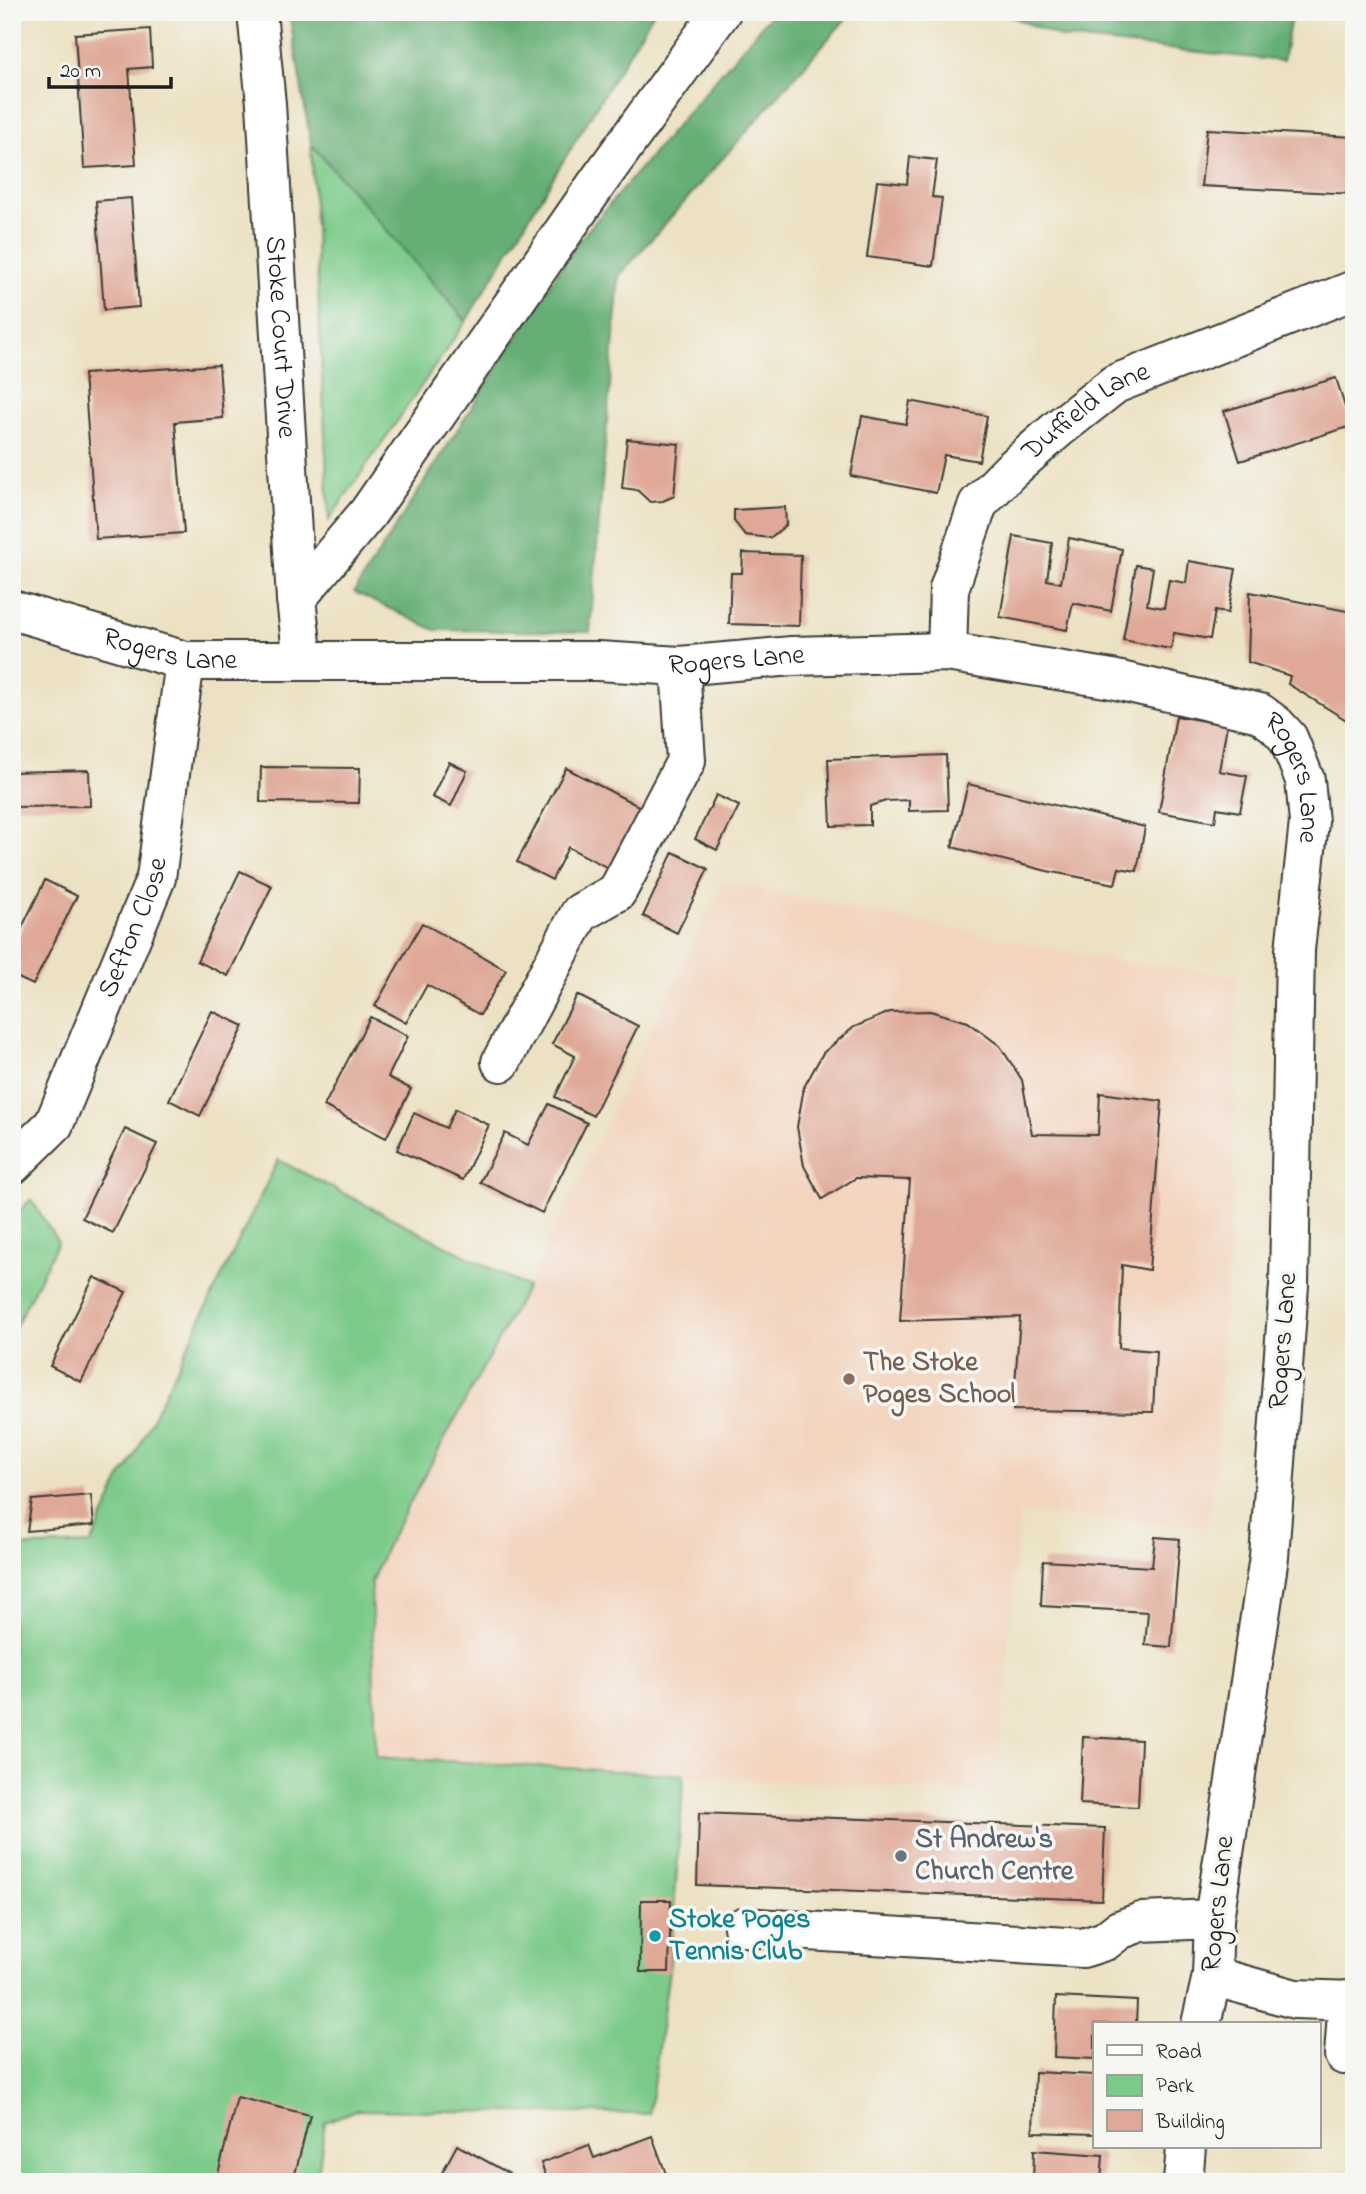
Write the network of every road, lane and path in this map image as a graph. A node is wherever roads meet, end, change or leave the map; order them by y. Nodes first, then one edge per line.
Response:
1 (257, 12) edge
2 (721, 12) edge
3 (1354, 290) edge
4 (296, 599) junction
5 (12, 610) edge
6 (947, 652) junction
7 (185, 661) junction
8 (303, 661) junction
9 (680, 666) junction
10 (501, 1062) dead end
11 (12, 1165) edge
12 (1214, 1919) junction
13 (743, 1927) dead end
14 (1212, 1976) junction
15 (1351, 2001) edge
16 (1201, 2022) edge
17 (1344, 2054) dead end
18 (1186, 2148) edge
19 (1183, 2182) edge

1 - 4 street, Stoke Court Drive
2 - 4 street
3 - 6 street, Duffield Lane
4 - 8 street, Stoke Court Drive
5 - 7 street, Rogers Lane
6 - 9 street, Rogers Lane
6 - 12 street, Rogers Lane
7 - 8 street, Rogers Lane
7 - 11 street, Sefton Close
8 - 9 street, Rogers Lane
9 - 10 street
12 - 13 street
12 - 14 street, Rogers Lane
14 - 15 street
14 - 16 street, Rogers Lane
15 - 17 street
18 - 19 street

